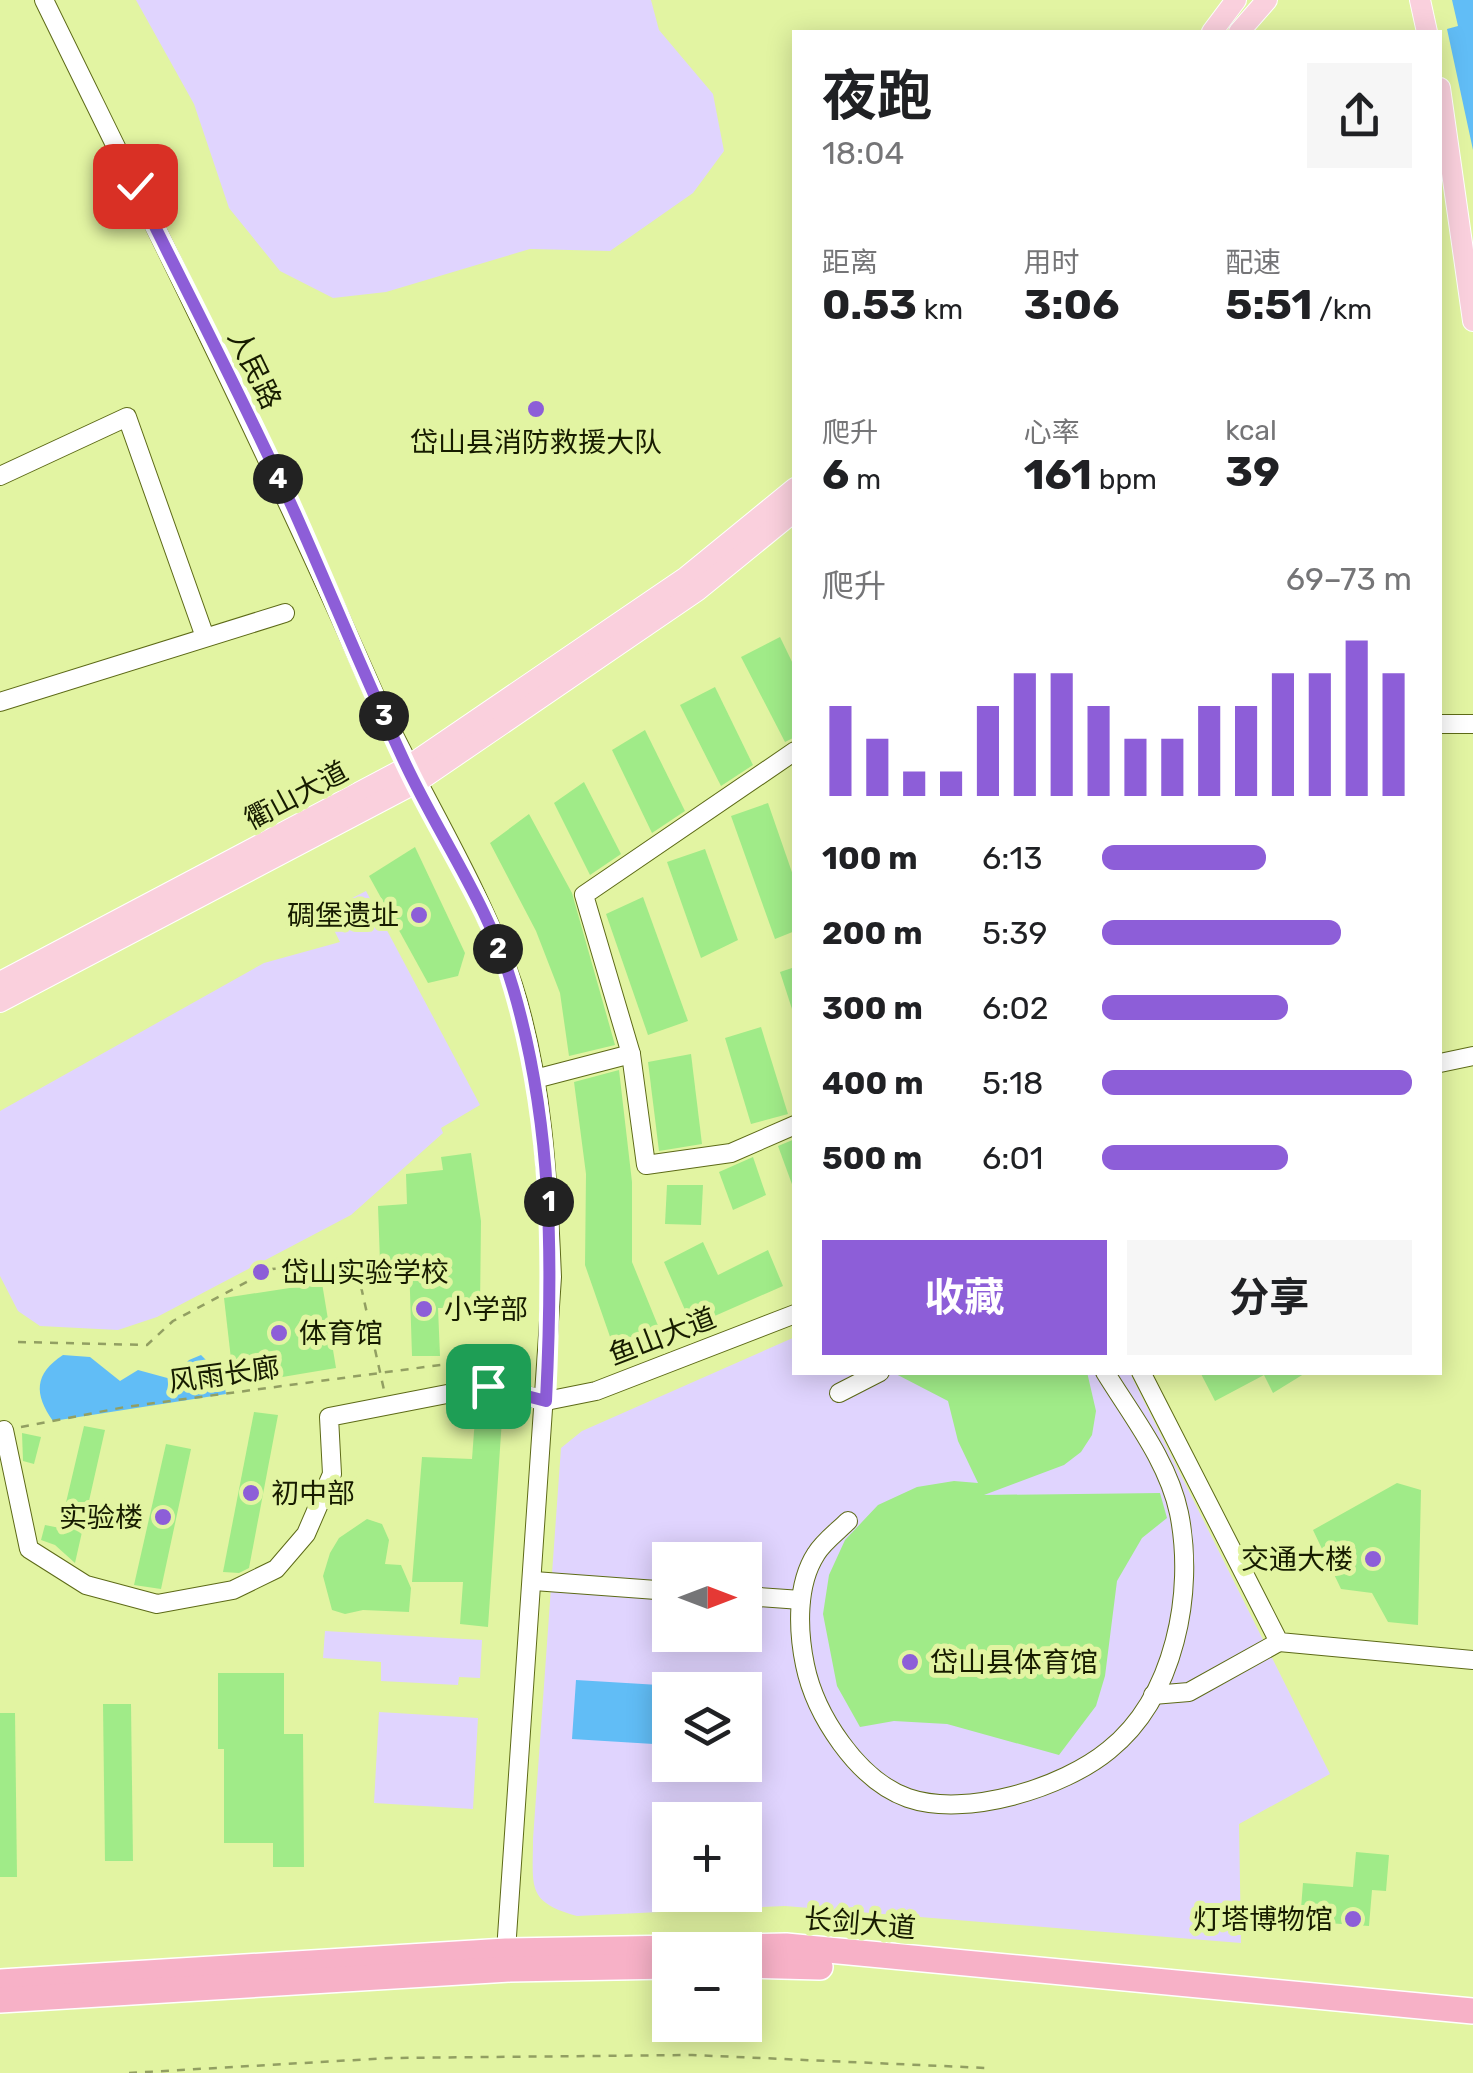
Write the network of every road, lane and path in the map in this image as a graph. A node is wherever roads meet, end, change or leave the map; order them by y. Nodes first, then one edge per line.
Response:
1 (44, 0) edge
2 (1236, 0) edge
3 (1267, 0) edge
4 (1420, 0) edge
5 (1214, 30) edge
6 (1241, 30) edge
7 (1427, 30) edge
8 (1442, 114) edge
9 (1446, 165) edge
10 (1473, 321) edge
11 (0, 476) edge
12 (792, 490) edge
13 (792, 513) edge
14 (285, 613) dead end
15 (205, 637) junction
16 (0, 702) edge
17 (1442, 724) edge
18 (1473, 724) edge
19 (792, 754) edge
20 (412, 775) junction
21 (0, 982) edge
22 (0, 1002) edge
23 (631, 1054) junction
24 (1473, 1056) edge
25 (1442, 1062) edge
26 (535, 1079) junction
27 (792, 1126) edge
28 (792, 1315) edge
29 (18, 1342) dead end
30 (455, 1363) dead end
31 (383, 1373) junction
32 (874, 1375) edge
33 (1106, 1375) edge
34 (1143, 1375) edge
35 (839, 1394) dead end
36 (546, 1401) junction
37 (4, 1430) joint
38 (848, 1521) dead end
39 (534, 1581) junction
40 (652, 1590) edge
41 (762, 1597) edge
42 (801, 1600) junction
43 (1280, 1642) junction
44 (1473, 1660) edge
45 (1153, 1695) junction
46 (506, 1951) junction
47 (762, 1964) edge
48 (652, 1966) edge
49 (0, 1982) edge
50 (0, 2000) edge
51 (1473, 2011) edge
52 (1473, 2027) edge
53 (986, 2068) dead end
54 (129, 2073) edge

1 - 20 street, 人民路
2 - 5 main road
3 - 6 main road
4 - 7 main road
8 - 9 main road
9 - 10 main road
11 - 15 street
12 - 20 main road, 衢山大道
13 - 20 main road, 衢山大道
14 - 15 street
15 - 16 street
17 - 18 street
19 - 23 street
20 - 21 main road, 衢山大道
20 - 22 main road, 衢山大道
20 - 26 street, 人民路
23 - 26 street
23 - 27 street
24 - 25 street
26 - 36 street, 人民路
28 - 36 street, 鱼山大道
29 - 31 path
30 - 31 path, 风雨长廊
31 - 37 path, 风雨长廊
32 - 35 street
33 - 45 street
34 - 43 street
36 - 37 street
36 - 39 street, 人民路
38 - 42 street
39 - 40 street
39 - 46 street, 人民路
41 - 42 street
42 - 45 street
43 - 44 street
43 - 45 street
46 - 49 highway, 长剑大道
46 - 51 highway, 长剑大道
47 - 52 highway, 长剑大道
48 - 50 highway
53 - 54 path

